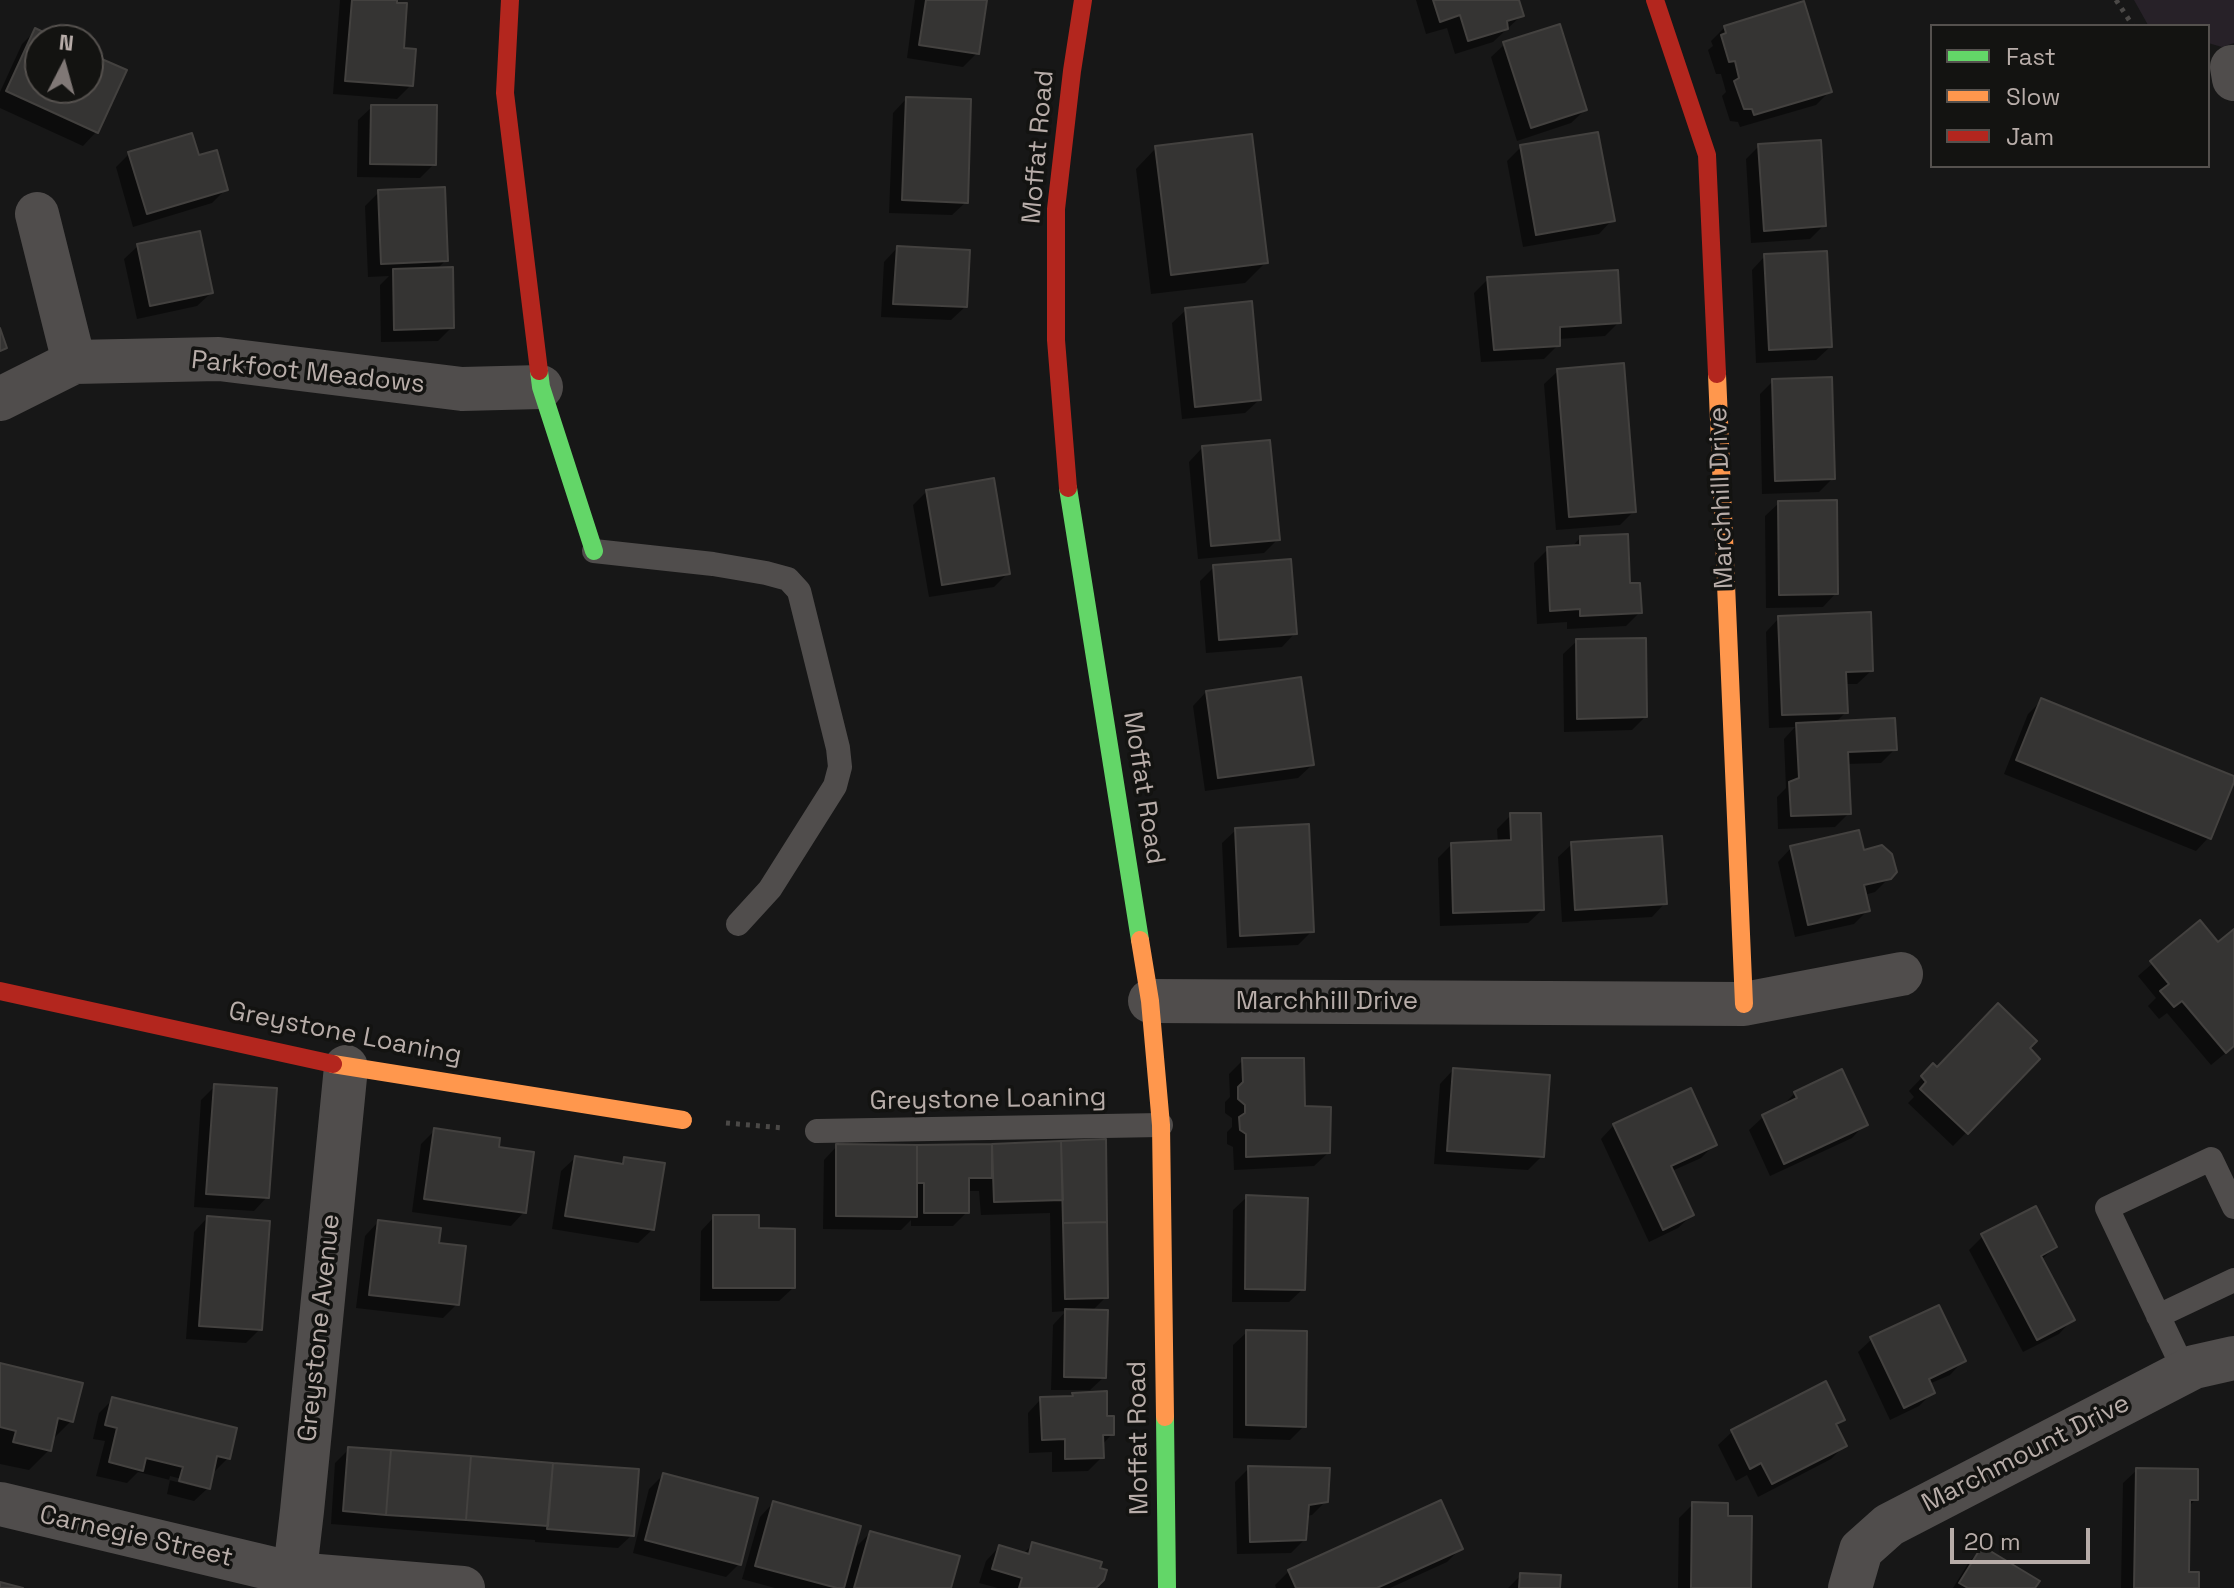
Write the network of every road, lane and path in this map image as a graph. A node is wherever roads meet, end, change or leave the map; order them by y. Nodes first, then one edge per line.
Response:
1 (510, 0) edge
2 (1083, 0) edge
3 (1655, 0) edge
4 (2116, 0) edge
5 (2132, 24) edge
6 (37, 214) dead end
7 (74, 362) junction
8 (541, 387) junction
9 (0, 399) edge
10 (594, 551) joint
11 (738, 924) dead end
12 (1901, 974) dead end
13 (0, 991) edge
14 (1150, 1001) junction
15 (1744, 1004) junction
16 (346, 1067) junction
17 (683, 1120) joint
18 (1161, 1125) junction
19 (817, 1131) joint
20 (2234, 1207) edge
21 (2234, 1280) edge
22 (2158, 1316) junction
23 (2234, 1358) edge
24 (2185, 1372) junction
25 (0, 1504) edge
26 (294, 1581) edge
27 (463, 1588) edge
28 (1167, 1588) edge
29 (1850, 1588) edge

1 - 8 street
2 - 14 street, Moffat Road
3 - 15 street, Marchhill Drive
4 - 5 path
6 - 7 street
7 - 8 street, Parkfoot Meadows
7 - 9 street, Parkfoot Meadows
8 - 10 street
10 - 11 lane
12 - 15 street, Marchhill Drive
13 - 16 street, Greystone Loaning
14 - 15 street, Marchhill Drive
14 - 18 street, Moffat Road
16 - 17 street, Greystone Loaning
16 - 26 street, Greystone Avenue
17 - 19 path
18 - 19 lane, Greystone Loaning
18 - 28 street, Moffat Road
20 - 22 lane
21 - 22 lane
22 - 24 lane
23 - 24 street, Marchmount Drive
24 - 29 street, Marchmount Drive
25 - 26 street, Carnegie Street
26 - 27 street, Carnegie Street

